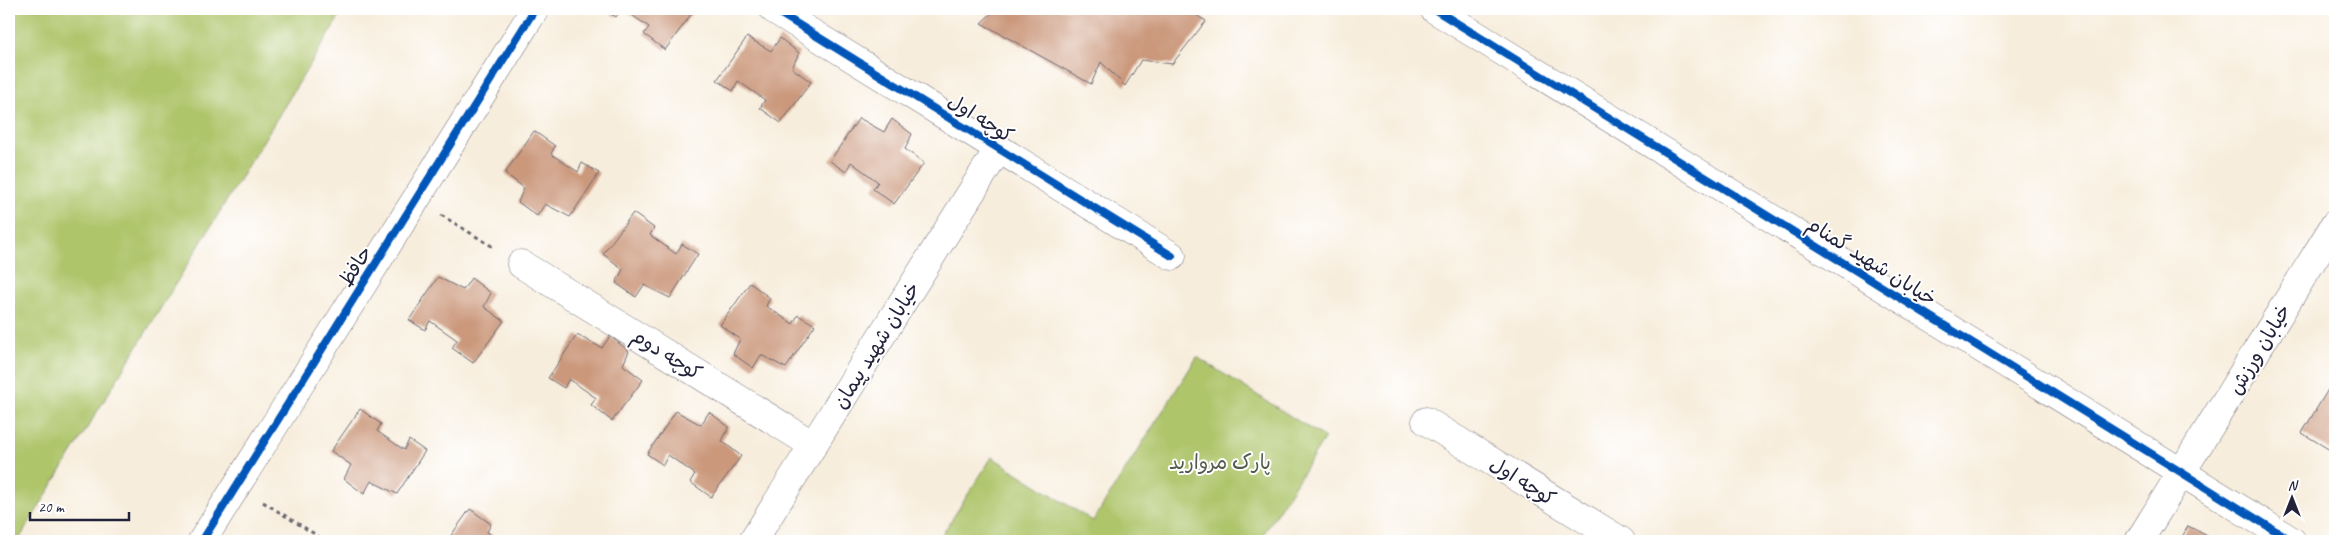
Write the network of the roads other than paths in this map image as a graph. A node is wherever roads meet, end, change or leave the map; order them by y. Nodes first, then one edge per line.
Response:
1 (535, 9) edge
2 (773, 9) edge
3 (1434, 9) edge
4 (999, 148) junction
5 (2335, 224) edge
6 (1172, 256) dead end
7 (522, 264) road end
8 (1426, 421) dead end
9 (813, 444) junction
10 (2183, 473) junction
11 (1610, 538) edge
12 (202, 541) edge
13 (753, 541) edge
14 (2139, 541) edge
15 (2292, 541) edge

1 - 12 street, حافظ
2 - 4 street, کوچه اول
3 - 10 street, خیابان شهید گمنام
4 - 6 street, کوچه اول
4 - 9 street, خیابان شهید پیمان
5 - 10 street, خیابان ورزش
7 - 9 street, کوچه دوم
8 - 11 street, کوچه اول
9 - 13 street, خیابان شهید پیمان
10 - 14 street, خیابان ورزش
10 - 15 street, خیابان شهید گمنام

